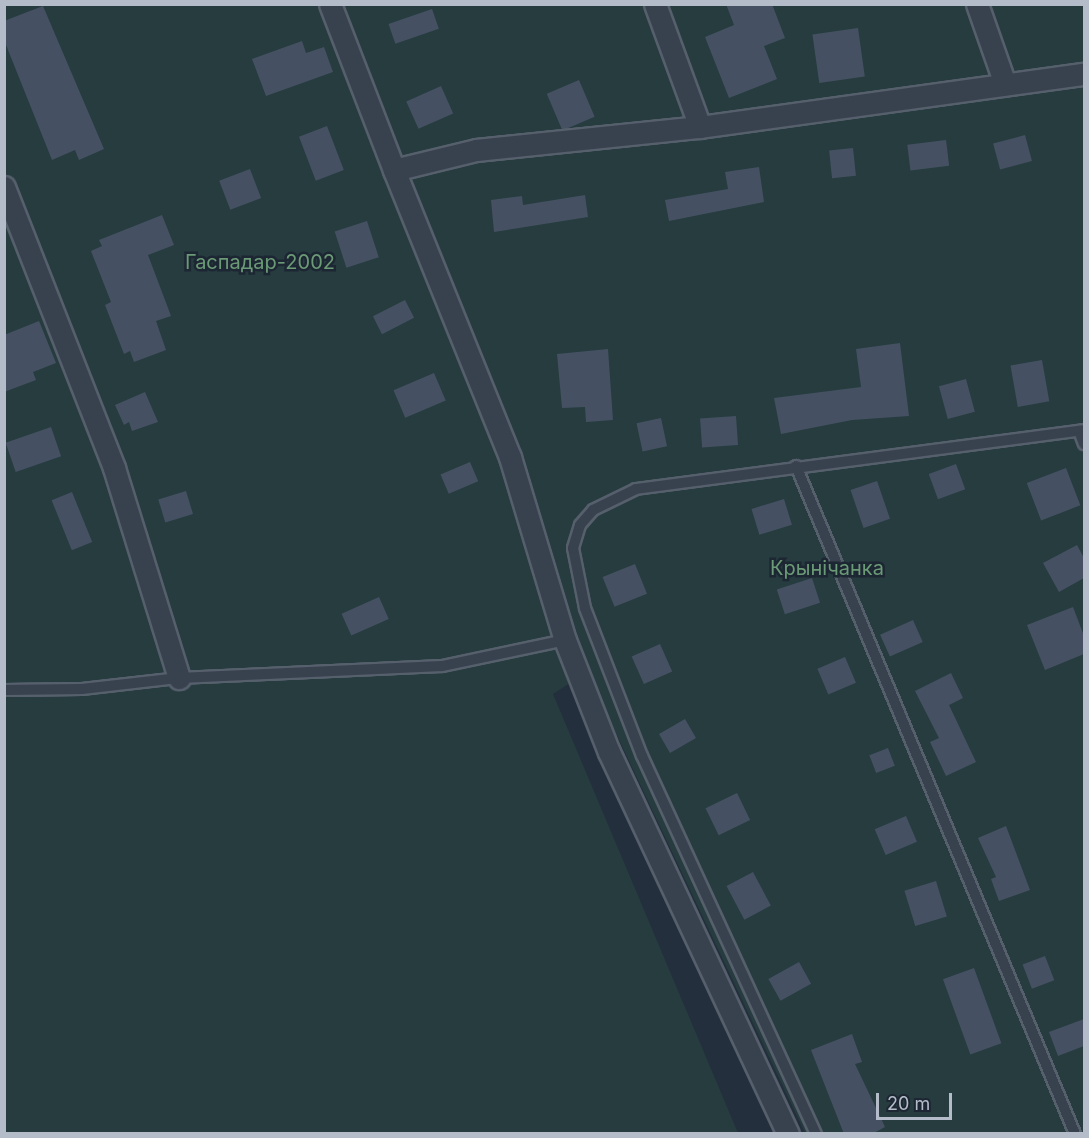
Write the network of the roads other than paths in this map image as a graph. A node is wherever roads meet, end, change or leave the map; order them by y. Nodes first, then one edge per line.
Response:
1 (330, 4) edge
2 (655, 4) edge
3 (977, 4) edge
4 (1084, 74) edge
5 (1005, 84) junction
6 (700, 127) junction
7 (394, 170) junction
8 (4, 187) edge
9 (1082, 431) edge
10 (1084, 444) edge
11 (796, 466) junction
12 (565, 640) junction
13 (179, 678) junction
14 (4, 690) edge
15 (788, 1134) edge
16 (816, 1134) edge
17 (1075, 1134) edge

1 - 7 street
2 - 6 street
3 - 5 street
4 - 5 street
5 - 6 street
6 - 7 street
7 - 12 street
8 - 13 street
9 - 10 lane
9 - 11 lane
11 - 16 lane
11 - 17 lane
12 - 13 lane
12 - 15 street
13 - 14 lane

